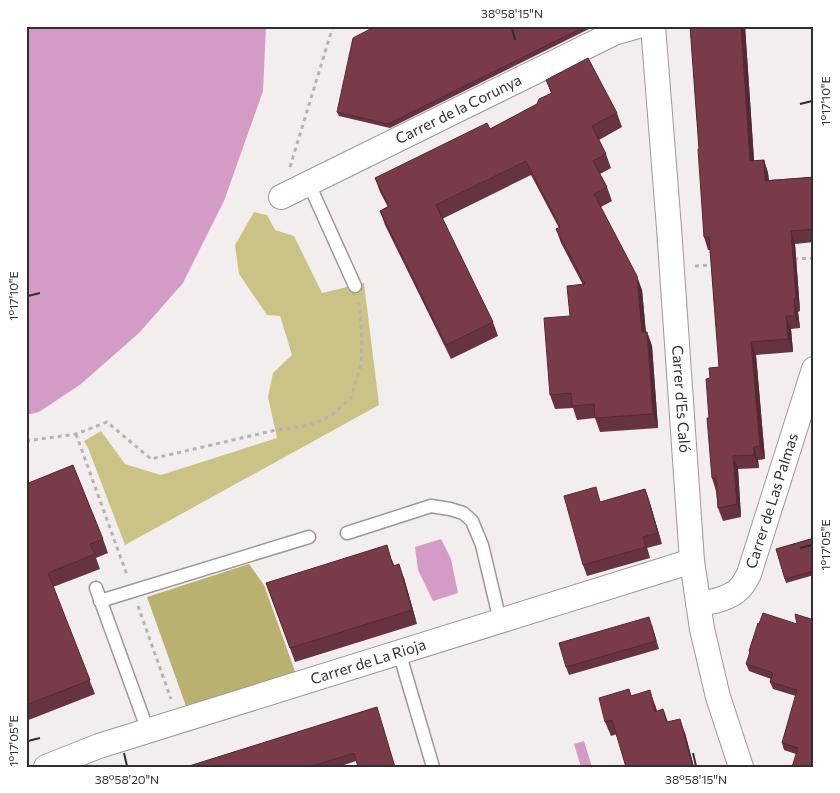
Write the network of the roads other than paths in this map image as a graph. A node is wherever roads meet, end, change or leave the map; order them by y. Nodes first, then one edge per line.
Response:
1 (638, 26) edge
2 (653, 26) edge
3 (309, 184) junction
4 (280, 198) road end
5 (355, 286) road end
6 (814, 370) edge
7 (346, 533) dead end
8 (309, 536) dead end
9 (692, 561) junction
10 (96, 588) dead end
11 (100, 601) junction
12 (698, 604) junction
13 (500, 621) junction
14 (399, 652) junction
15 (148, 731) junction
16 (46, 767) edge
17 (433, 767) edge
18 (741, 767) edge

1 - 3 street, Carrer de la Corunya
2 - 9 street, Carrer d'Es Caló
3 - 4 street, Carrer de la Corunya
3 - 5 lane
6 - 12 street, Carrer de Las Palmas
7 - 13 lane
8 - 11 lane
9 - 12 street, Carrer d'Es Caló
9 - 13 street, Carrer de La Rioja
10 - 11 lane
11 - 15 lane
12 - 18 street, Carrer d'Es Caló
13 - 14 street, Carrer de La Rioja
14 - 15 street, Carrer de La Rioja
14 - 17 lane
15 - 16 street, Carrer de La Rioja

